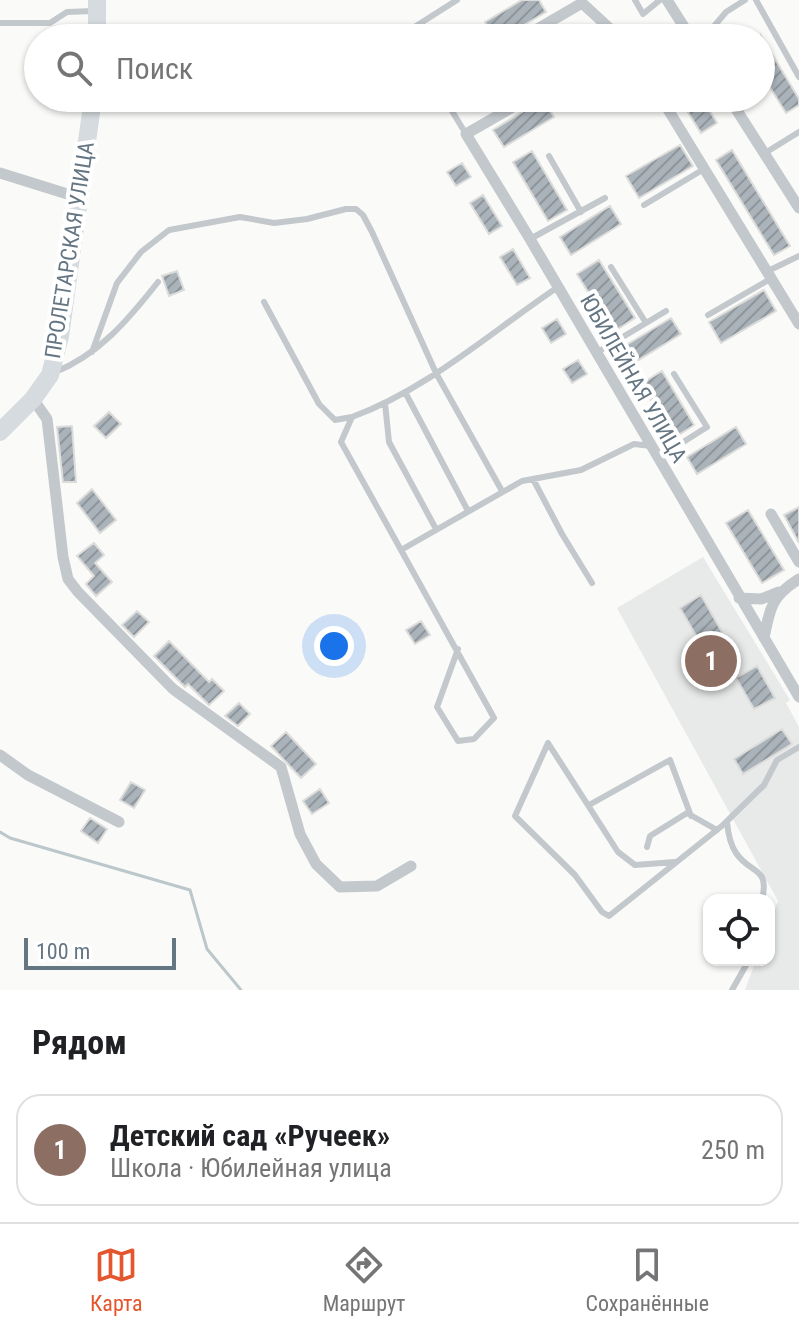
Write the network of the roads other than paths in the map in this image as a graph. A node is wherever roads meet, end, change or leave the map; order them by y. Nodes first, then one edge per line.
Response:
1 (457, 0) edge
2 (635, 0) edge
3 (660, 0) edge
4 (667, 0) edge
5 (745, 0) edge
6 (756, 0) edge
7 (583, 1) edge
8 (97, 5) edge
9 (0, 23) edge
10 (419, 24) edge
11 (545, 24) edge
12 (606, 24) edge
13 (682, 24) edge
14 (716, 24) edge
15 (769, 24) edge
16 (775, 34) edge
17 (799, 77) edge
18 (91, 112) edge
19 (453, 112) edge
20 (504, 112) edge
21 (669, 112) edge
22 (738, 112) edge
23 (799, 132) edge
24 (466, 134) junction
25 (763, 154) junction
26 (549, 156) dead end
27 (704, 169) junction
28 (0, 173) edge
29 (77, 197) junction
30 (605, 198) dead end
31 (644, 205) dead end
32 (799, 208) edge
33 (581, 212) junction
34 (530, 239) junction
35 (799, 256) edge
36 (611, 267) dead end
37 (770, 275) junction
38 (158, 282) dead end
39 (558, 287) junction
40 (264, 302) dead end
41 (666, 311) dead end
42 (708, 315) dead end
43 (646, 323) junction
44 (799, 324) edge
45 (92, 352) junction
46 (596, 353) junction
47 (436, 373) junction
48 (674, 374) dead end
49 (50, 375) junction
50 (405, 392) junction
51 (33, 399) junction
52 (385, 403) junction
53 (352, 417) junction
54 (0, 432) edge
55 (651, 446) junction
56 (658, 458) junction
57 (533, 479) junction
58 (502, 491) junction
59 (468, 511) junction
60 (771, 514) dead end
61 (436, 529) junction
62 (401, 550) junction
63 (799, 562) edge
64 (799, 579) edge
65 (592, 583) dead end
66 (779, 592) junction
67 (739, 598) junction
68 (764, 638) junction
69 (458, 649) junction
70 (799, 697) edge
71 (799, 747) edge
72 (0, 755) edge
73 (589, 805) junction
74 (691, 816) junction
75 (119, 822) dead end
76 (727, 822) junction
77 (717, 830) junction
78 (647, 847) dead end
79 (675, 862) junction
80 (411, 866) dead end
81 (763, 894) edge
82 (746, 966) edge
83 (732, 990) edge

1 - 10 lane
2 - 3 lane
4 - 13 street
5 - 14 lane
6 - 15 lane
7 - 11 street
7 - 12 street
8 - 9 lane
16 - 17 lane
18 - 29 main road, ПРОЛЕТАРСКАЯ УЛИЦА
19 - 24 lane
20 - 24 street
21 - 27 street
22 - 25 street
23 - 25 lane
24 - 34 street, ЮБИЛЕЙНАЯ УЛИЦА
25 - 32 street
26 - 33 lane
27 - 31 lane
27 - 37 street
28 - 29 street
29 - 49 main road, ПРОЛЕТАРСКАЯ УЛИЦА
30 - 33 lane
33 - 34 lane
34 - 39 street, ЮБИЛЕЙНАЯ УЛИЦА
35 - 37 lane
36 - 43 lane
37 - 42 lane
37 - 44 street
38 - 45 lane
39 - 46 street, ЮБИЛЕЙНАЯ УЛИЦА
39 - 47 lane
40 - 53 lane
41 - 43 lane
43 - 46 lane
45 - 47 lane
45 - 49 lane
46 - 55 street, ЮБИЛЕЙНАЯ УЛИЦА
47 - 50 lane
47 - 58 lane
48 - 56 lane
49 - 51 main road, ПРОЛЕТАРСКАЯ УЛИЦА
50 - 52 lane
50 - 59 lane
51 - 54 main road, ПРОЛЕТАРСКАЯ УЛИЦА
51 - 80 street
52 - 53 lane
52 - 61 lane
53 - 62 lane
55 - 56 street, ЮБИЛЕЙНАЯ УЛИЦА
55 - 57 lane
56 - 67 street, ЮБИЛЕЙНАЯ УЛИЦА
57 - 58 lane
57 - 65 lane
58 - 59 lane
59 - 61 lane
60 - 63 street
61 - 62 lane
62 - 69 lane
64 - 66 street
66 - 67 street
66 - 68 street
67 - 68 street, ЮБИЛЕЙНАЯ УЛИЦА
68 - 70 street, ЮБИЛЕЙНАЯ УЛИЦА
69 - 69 lane
71 - 76 lane
72 - 75 street
73 - 74 lane
73 - 79 lane
73 - 79 lane
74 - 77 lane
74 - 78 lane
76 - 77 lane
76 - 81 lane
77 - 79 lane
82 - 83 lane

